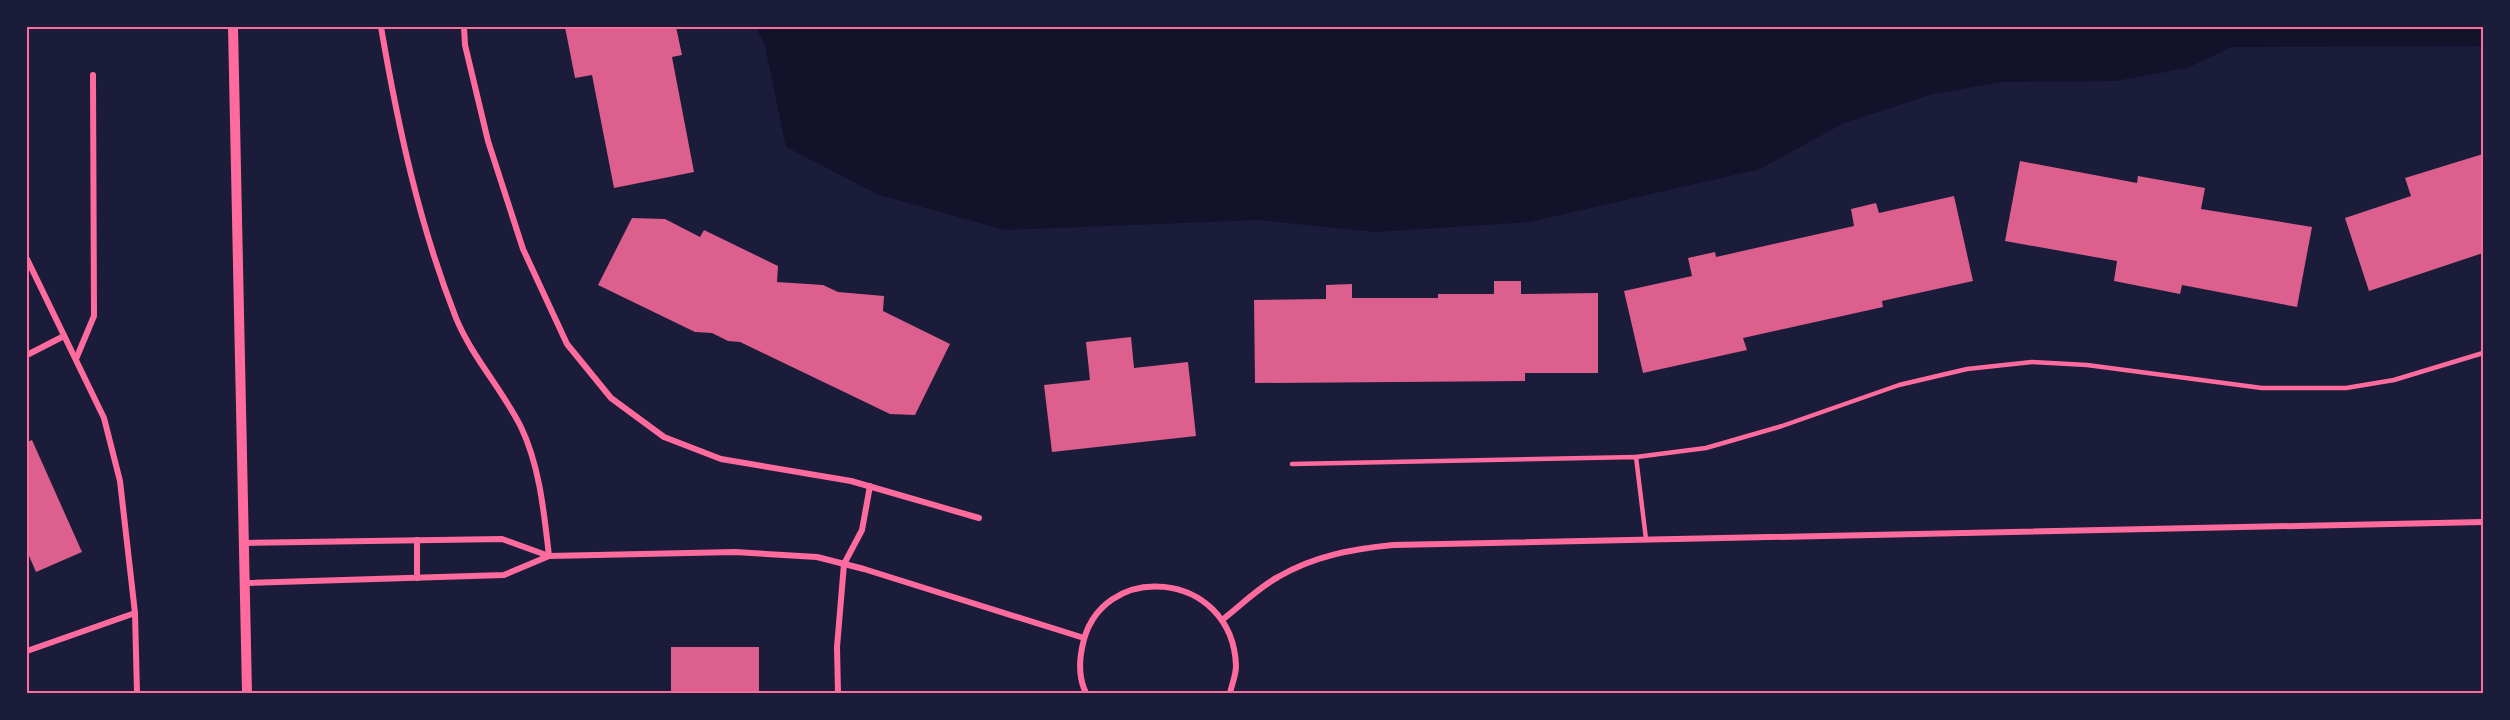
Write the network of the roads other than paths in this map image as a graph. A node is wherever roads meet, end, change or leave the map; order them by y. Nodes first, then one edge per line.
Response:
1 (233, 27) edge
2 (381, 27) edge
3 (464, 27) edge
4 (93, 75) dead end
5 (27, 259) edge
6 (64, 336) junction
7 (2483, 353) edge
8 (27, 355) edge
9 (76, 359) junction
10 (1636, 457) junction
11 (1292, 464) dead end
12 (870, 486) junction
13 (979, 518) dead end
14 (2483, 522) edge
15 (1646, 539) junction
16 (417, 540) junction
17 (244, 543) junction
18 (549, 556) junction
19 (844, 564) junction
20 (417, 578) junction
21 (245, 583) junction
22 (135, 612) junction
23 (1222, 620) junction
24 (1084, 638) junction
25 (27, 651) edge
26 (137, 693) edge
27 (247, 693) edge
28 (838, 693) edge
29 (1086, 693) edge
30 (1230, 693) edge

1 - 17 street
2 - 18 street
3 - 12 street
4 - 9 street
5 - 6 street
6 - 8 street
6 - 9 street
7 - 10 lane
9 - 22 street
10 - 11 lane
10 - 15 lane
12 - 13 street
12 - 19 street
14 - 15 street
15 - 23 street
16 - 17 street
16 - 18 street
16 - 20 street
17 - 21 street
18 - 19 street
18 - 20 street
19 - 24 street
19 - 28 street
20 - 21 street
21 - 27 street
22 - 25 street
22 - 26 street
23 - 24 street
23 - 30 street
24 - 29 street

